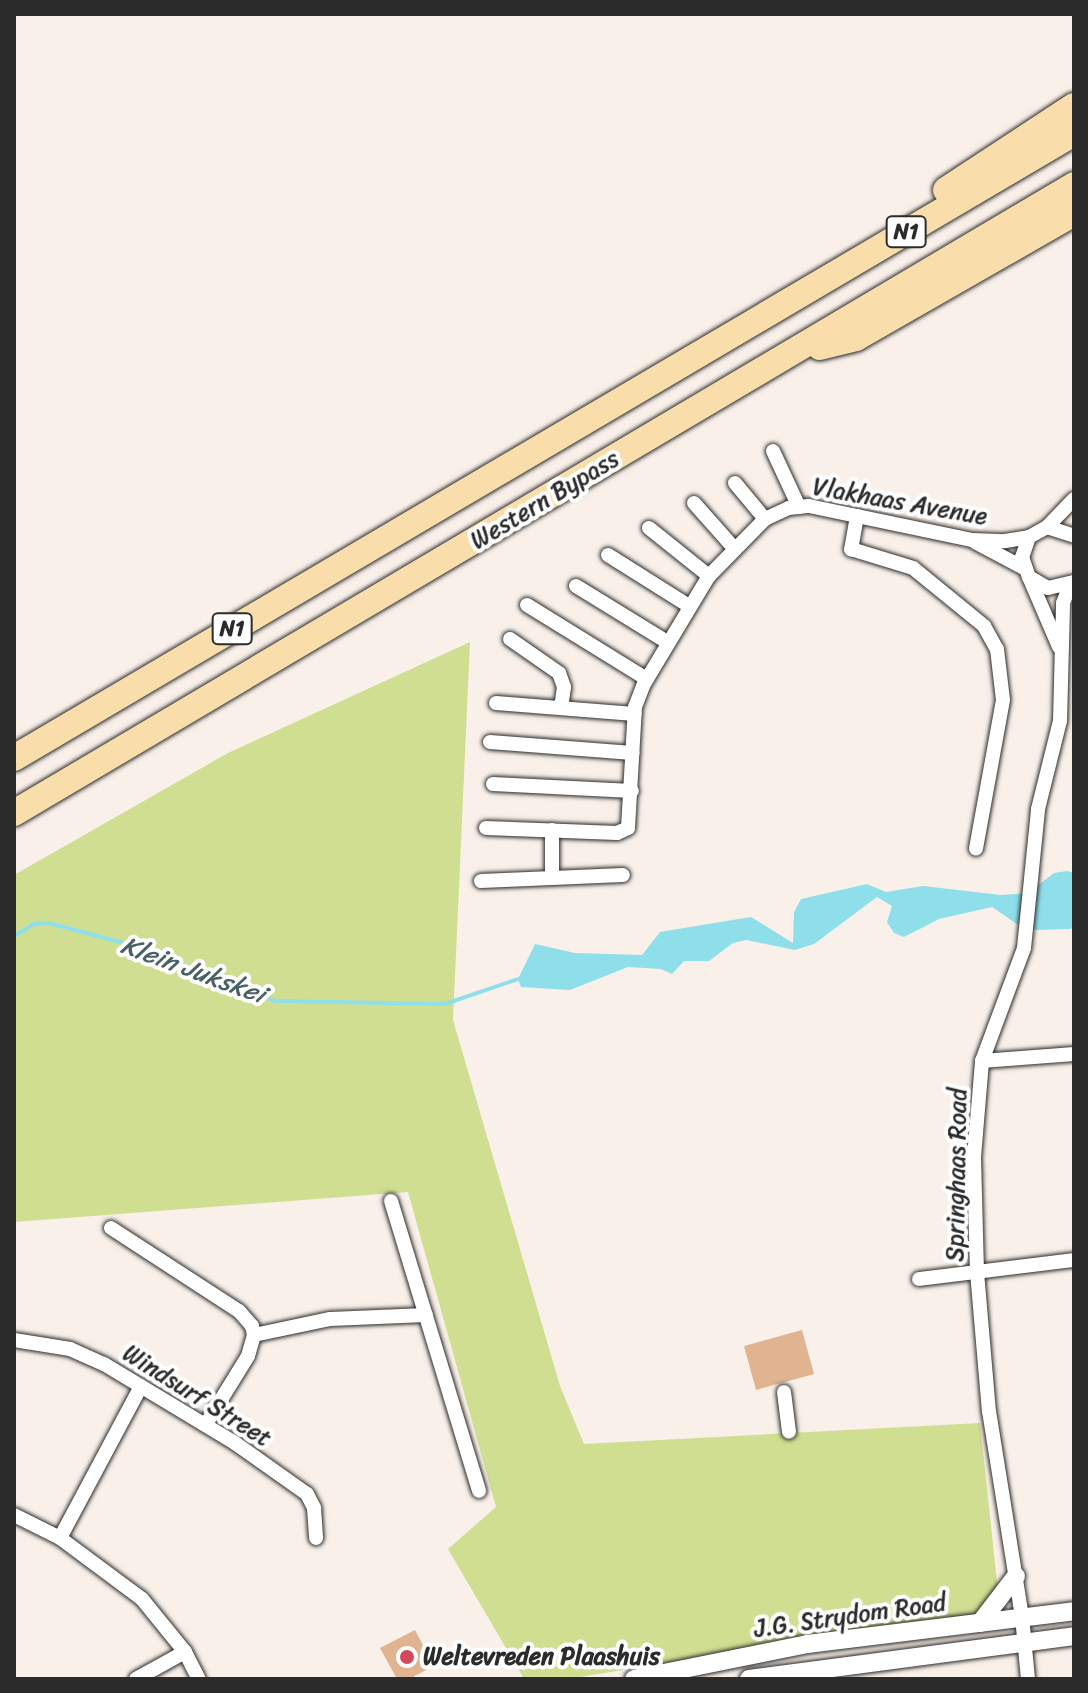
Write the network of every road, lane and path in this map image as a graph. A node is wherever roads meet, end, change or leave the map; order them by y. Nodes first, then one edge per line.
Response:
1 (1074, 106) edge
2 (1074, 133) edge
3 (1074, 185) edge
4 (1074, 213) edge
5 (738, 331) junction
6 (800, 348) junction
7 (773, 451) dead end
8 (735, 483) dead end
9 (1074, 499) edge
10 (694, 503) dead end
11 (799, 507) junction
12 (857, 516) junction
13 (765, 519) junction
14 (1047, 527) junction
15 (649, 528) dead end
16 (1074, 536) edge
17 (1029, 537) junction
18 (972, 540) junction
19 (734, 548) junction
20 (608, 555) dead end
21 (1027, 572) junction
22 (709, 576) junction
23 (1072, 583) edge
24 (576, 586) dead end
25 (527, 605) dead end
26 (689, 606) junction
27 (510, 639) dead end
28 (667, 642) junction
29 (1061, 655) junction
30 (647, 679) junction
31 (496, 703) dead end
32 (561, 708) junction
33 (635, 714) junction
34 (490, 742) dead end
35 (633, 753) junction
36 (14, 758) edge
37 (493, 784) dead end
38 (632, 791) junction
39 (14, 813) edge
40 (486, 828) dead end
41 (552, 830) junction
42 (976, 849) dead end
43 (623, 875) dead end
44 (552, 878) junction
45 (481, 881) dead end
46 (1074, 1054) edge
47 (982, 1061) junction
48 (391, 1201) dead end
49 (111, 1228) dead end
50 (1074, 1260) edge
51 (977, 1272) junction
52 (919, 1279) dead end
53 (426, 1315) junction
54 (254, 1335) junction
55 (14, 1340) edge
56 (141, 1386) junction
57 (784, 1392) dead end
58 (206, 1424) junction
59 (789, 1432) dead end
60 (479, 1491) dead end
61 (14, 1515) edge
62 (60, 1538) junction
63 (316, 1538) dead end
64 (1016, 1576) junction
65 (1074, 1611) edge
66 (1022, 1617) junction
67 (980, 1623) junction
68 (1074, 1636) edge
69 (1026, 1642) junction
70 (185, 1652) junction
71 (136, 1679) edge
72 (199, 1679) edge
73 (634, 1679) edge
74 (749, 1679) edge
75 (1028, 1679) edge

1 - 5 highway
2 - 5 highway, Western Bypass / N1
3 - 6 highway, Western Bypass / N1
4 - 6 highway
5 - 36 highway, Western Bypass / N1
6 - 39 highway, Western Bypass / N1
7 - 11 street
8 - 13 street
9 - 14 street, Vlakhaas Avenue
10 - 19 street
11 - 12 street, Vlakhaas Avenue
11 - 13 street, Vlakhaas Avenue
12 - 18 street, Vlakhaas Avenue
12 - 42 street
13 - 19 street, Vlakhaas Avenue
14 - 16 street
14 - 17 street, Vlakhaas Avenue
15 - 22 street
17 - 18 street, Vlakhaas Avenue
17 - 21 street
18 - 21 street
19 - 22 street, Vlakhaas Avenue
20 - 26 street
21 - 23 street
21 - 29 street
22 - 26 street, Vlakhaas Avenue
23 - 29 street, Springhaas Road
24 - 28 street
25 - 30 street
26 - 28 street, Vlakhaas Avenue
27 - 32 street
28 - 30 street, Vlakhaas Avenue
29 - 47 street, Springhaas Road
30 - 33 street, Vlakhaas Avenue
31 - 32 street
32 - 33 street
33 - 35 street, Vlakhaas Avenue
34 - 35 street
35 - 38 street, Vlakhaas Avenue
37 - 38 street
38 - 41 street, Vlakhaas Avenue
40 - 41 street
41 - 44 street
43 - 44 street
44 - 45 street
46 - 47 street
47 - 51 street, Springhaas Road
48 - 53 street
49 - 54 street
50 - 51 street
51 - 52 street
51 - 64 street, Springhaas Road
53 - 54 street
53 - 60 street
54 - 58 street
55 - 56 street, Windsurf Street
56 - 58 street, Windsurf Street
56 - 62 street
57 - 59 street
58 - 63 street, Windsurf Street
61 - 62 street
62 - 70 street
64 - 66 street, Springhaas Road
64 - 67 street
65 - 66 street, J.G. Strydom Road
66 - 67 street, J.G. Strydom Road
66 - 69 street, Springhaas Road
67 - 73 street, J.G. Strydom Road
68 - 69 street, J.G. Strydom Road
69 - 74 street, J.G. Strydom Road
69 - 75 street, Springhaas Road
70 - 71 street
70 - 72 street

